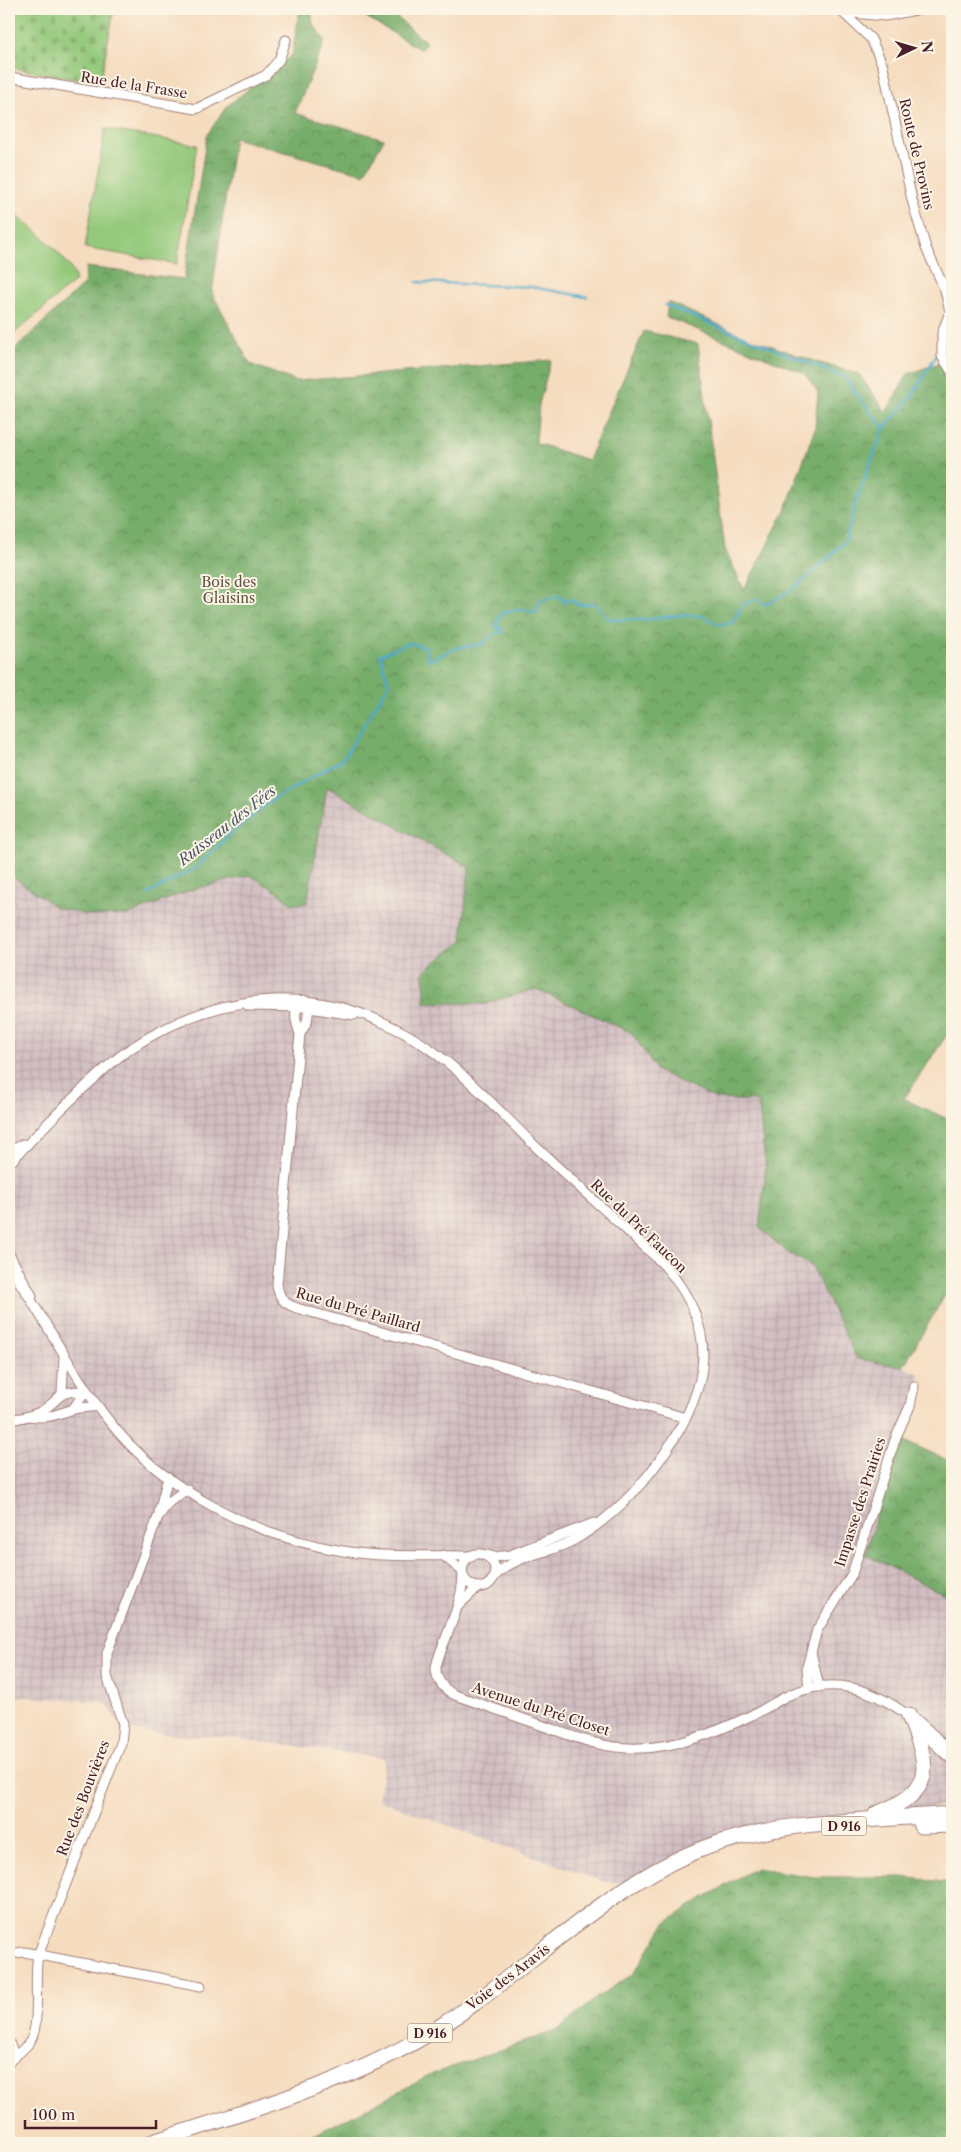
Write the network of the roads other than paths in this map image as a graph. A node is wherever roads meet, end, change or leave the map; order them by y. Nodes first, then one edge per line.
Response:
1 (921, 9) edge
2 (841, 10) edge
3 (286, 40) dead end
4 (9, 77) edge
5 (952, 372) edge
6 (300, 1003) junction
7 (309, 1008) junction
8 (366, 1016) junction
9 (300, 1034) junction
10 (28, 1141) junction
11 (9, 1152) edge
12 (9, 1164) edge
13 (9, 1254) edge
14 (9, 1265) edge
15 (36, 1308) junction
16 (64, 1356) junction
17 (914, 1386) dead end
18 (86, 1390) junction
19 (62, 1393) junction
20 (98, 1406) junction
21 (73, 1409) junction
22 (30, 1416) junction
23 (686, 1418) junction
24 (9, 1420) edge
25 (168, 1477) junction
26 (187, 1489) junction
27 (158, 1517) junction
28 (602, 1520) junction
29 (443, 1555) junction
30 (471, 1556) junction
31 (487, 1556) junction
32 (463, 1573) junction
33 (495, 1575) junction
34 (478, 1588) junction
35 (458, 1606) junction
36 (811, 1649) junction
37 (819, 1687) junction
38 (809, 1689) junction
39 (909, 1716) junction
40 (952, 1744) edge
41 (952, 1756) edge
42 (952, 1814) edge
43 (864, 1819) junction
44 (952, 1825) edge
45 (804, 1826) junction
46 (9, 1954) edge
47 (38, 1955) junction
48 (201, 1986) dead end
49 (9, 2042) edge
50 (12, 2059) edge
51 (150, 2143) edge

1 - 2 street
2 - 5 street, Route de Provins
3 - 4 street, Rue de la Frasse
6 - 7 street
6 - 8 street, Rue du Pré Faucon
6 - 9 street, Rue du Pré Paillard
6 - 10 street, Rue du Pré Faucon
7 - 8 street, Rue du Pré Faucon
7 - 9 street, Rue du Pré Paillard
8 - 23 street, Rue du Pré Faucon
9 - 23 street, Rue du Pré Paillard
10 - 11 street, Rue du Pré Faucon
10 - 12 street, Rue du Pré Faucon
13 - 15 street
14 - 15 street
15 - 16 street
16 - 18 street
16 - 19 street
17 - 36 street, Impasse des Prairies
18 - 19 street
18 - 20 street
18 - 21 street
19 - 22 street
20 - 21 street
20 - 25 street
21 - 22 street
22 - 24 street
23 - 28 street, Rue du Pré Faucon
25 - 26 street
25 - 27 street, Rue des Bouvières
26 - 27 street, Rue des Bouvières
26 - 29 street
27 - 47 street, Rue des Bouvières
28 - 31 street, Rue du Pré Faucon
28 - 33 street, Rue du Pré Faucon
29 - 30 street
29 - 32 street
30 - 31 street
30 - 32 street
31 - 33 street
32 - 34 street
32 - 35 street, Avenue du Pré Closet
33 - 34 street
34 - 35 street, Avenue du Pré Closet
35 - 38 street, Avenue du Pré Closet
36 - 37 street
36 - 38 street, Impasse des Prairies
37 - 38 street, Avenue du Pré Closet
37 - 39 street, Avenue du Pré Closet
39 - 40 highway
39 - 41 highway
39 - 43 highway
42 - 43 highway, Voie des Aravis / D 916
43 - 45 highway, Voie des Aravis / D 916
44 - 45 highway, Voie des Aravis / D 916
45 - 51 highway, Voie des Aravis / D 916
46 - 47 street
47 - 48 street
47 - 50 street, Rue des Bouvières
49 - 50 street

